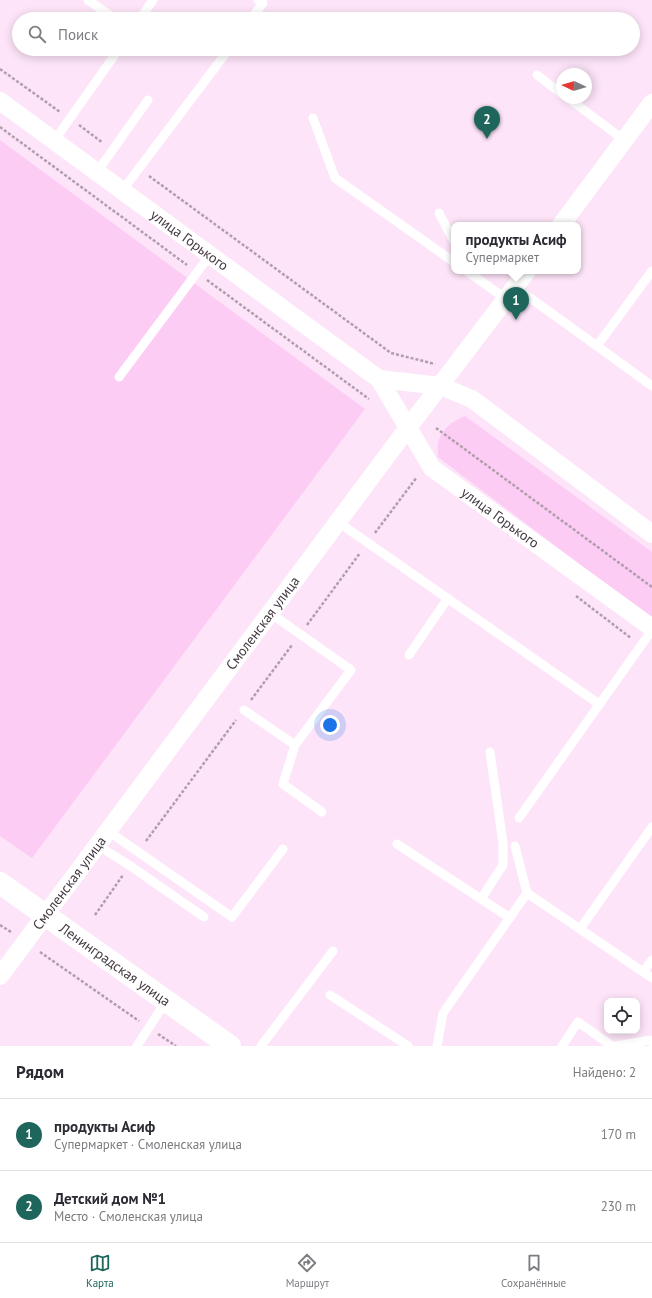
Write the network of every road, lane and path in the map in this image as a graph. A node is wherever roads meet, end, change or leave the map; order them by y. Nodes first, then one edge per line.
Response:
1 (88, 0) edge
2 (153, 0) edge
3 (258, 0) edge
4 (105, 12) edge
5 (145, 12) edge
6 (257, 12) edge
7 (114, 56) edge
8 (224, 56) edge
9 (0, 69) edge
10 (536, 75) dead end
11 (556, 90) edge
12 (148, 100) dead end
13 (0, 101) edge
14 (652, 103) edge
15 (576, 104) edge
16 (70, 118) junction
17 (313, 118) dead end
18 (0, 127) edge
19 (624, 140) junction
20 (54, 141) junction
21 (113, 150) junction
22 (140, 169) junction
23 (97, 172) junction
24 (122, 191) junction
25 (439, 214) dead end
26 (563, 222) edge
27 (451, 236) edge
28 (210, 255) junction
29 (451, 260) edge
30 (652, 271) edge
31 (197, 272) junction
32 (474, 274) edge
33 (525, 274) edge
34 (510, 293) junction
35 (597, 346) junction
36 (454, 369) junction
37 (118, 377) dead end
38 (379, 379) junction
39 (440, 386) junction
40 (652, 386) edge
41 (370, 400) dead end
42 (408, 428) junction
43 (436, 428) dead end
44 (414, 471) dead end
45 (417, 477) junction
46 (423, 482) dead end
47 (338, 522) junction
48 (652, 534) edge
49 (368, 542) junction
50 (652, 587) edge
51 (570, 592) dead end
52 (448, 598) junction
53 (270, 613) junction
54 (652, 629) edge
55 (300, 634) junction
56 (640, 645) junction
57 (409, 655) dead end
58 (599, 704) junction
59 (244, 710) junction
60 (295, 745) junction
61 (490, 752) dead end
62 (322, 812) dead end
63 (519, 818) dead end
64 (652, 827) edge
65 (108, 831) junction
66 (397, 844) dead end
67 (97, 845) junction
68 (515, 846) dead end
69 (283, 849) dead end
70 (139, 852) junction
71 (129, 865) junction
72 (0, 883) edge
73 (527, 893) junction
74 (481, 899) junction
75 (45, 915) junction
76 (95, 915) dead end
77 (204, 917) dead end
78 (510, 918) junction
79 (0, 925) edge
80 (580, 929) junction
81 (25, 942) junction
82 (333, 951) dead end
83 (652, 960) edge
84 (643, 972) junction
85 (0, 976) edge
86 (652, 978) edge
87 (330, 995) dead end
88 (166, 1001) junction
89 (149, 1027) junction
90 (651, 1040) edge
91 (137, 1046) edge
92 (176, 1046) edge
93 (230, 1046) edge
94 (261, 1046) edge
95 (408, 1046) edge
96 (438, 1046) edge
97 (562, 1046) edge
98 (612, 1046) edge
99 (616, 1046) edge

1 - 4 lane
2 - 5 lane
3 - 6 lane
7 - 16 lane
8 - 22 lane
9 - 16 path
10 - 11 lane
12 - 21 lane
13 - 20 street, улица Горького
14 - 19 street
15 - 19 lane
16 - 20 lane
16 - 21 path
17 - 29 lane
18 - 31 path
19 - 26 street
20 - 23 street, улица Горького
21 - 23 lane
22 - 24 lane
22 - 36 path
23 - 24 street, улица Горького
24 - 28 street, улица Горького
25 - 27 lane
28 - 31 lane
28 - 38 street, улица Горького
30 - 35 lane
31 - 37 lane
31 - 41 path
32 - 34 lane
33 - 34 street, Смоленская улица
34 - 35 lane
34 - 36 street, Смоленская улица
35 - 40 lane
36 - 39 street, Смоленская улица
38 - 39 street, улица Горького
38 - 42 street, улица Горького
39 - 42 street, Смоленская улица
39 - 48 street, улица Горького
42 - 47 street, Смоленская улица
42 - 54 street, улица Горького
43 - 50 path
44 - 45 path
45 - 46 path
45 - 49 path
47 - 49 lane
47 - 53 street, Смоленская улица
49 - 52 lane
49 - 55 path
51 - 56 path
52 - 57 lane
52 - 58 lane
53 - 55 lane
53 - 65 street, Смоленская улица
54 - 56 lane
55 - 59 path
55 - 60 lane
56 - 58 lane
58 - 63 lane
59 - 60 lane
59 - 70 path
60 - 62 lane
61 - 74 lane
64 - 80 lane
65 - 67 street, Смоленская улица
65 - 70 lane
66 - 74 lane
67 - 71 lane
67 - 75 street, Смоленская улица
68 - 73 lane
69 - 70 lane
71 - 76 path
71 - 77 lane
72 - 75 main road, Ленинградская улица
73 - 78 lane
73 - 80 lane
74 - 78 lane
75 - 81 street, Смоленская улица
75 - 88 main road, Ленинградская улица
78 - 96 lane
79 - 81 path
80 - 84 lane
81 - 85 street, Смоленская улица
81 - 89 path
82 - 94 lane
83 - 84 lane
84 - 86 lane
87 - 95 lane
88 - 89 lane
88 - 93 main road, Ленинградская улица
89 - 91 lane
89 - 92 path
90 - 99 lane
97 - 98 lane

